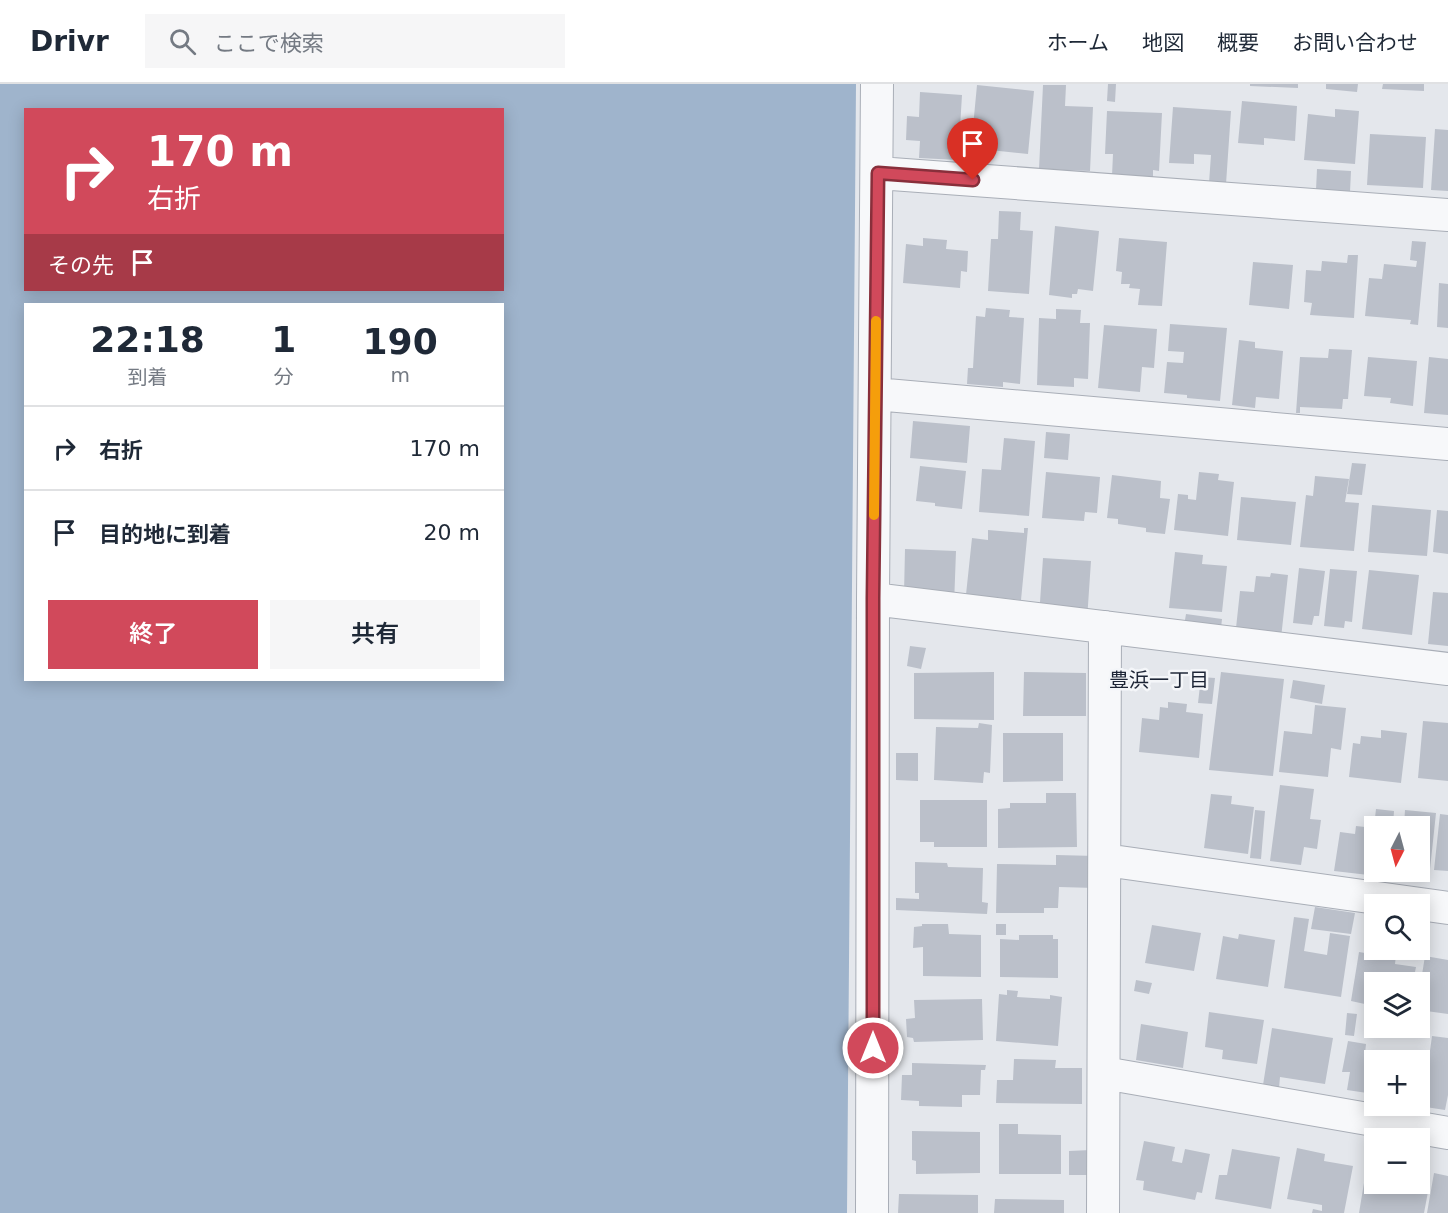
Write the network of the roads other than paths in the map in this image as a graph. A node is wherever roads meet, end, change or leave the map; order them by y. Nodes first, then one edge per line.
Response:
1 (877, 84) edge
2 (878, 173) junction
3 (1448, 215) edge
4 (875, 393) junction
5 (1448, 444) edge
6 (873, 599) junction
7 (1105, 627) junction
8 (1448, 669) edge
9 (1105, 860) junction
10 (1448, 908) edge
11 (1104, 1073) junction
12 (1448, 1133) edge
13 (873, 1213) edge
14 (1103, 1213) edge

1 - 2 street
2 - 3 street
2 - 4 street
4 - 5 street
4 - 6 street
6 - 7 street
6 - 13 street
7 - 8 street
7 - 9 street
9 - 10 street
9 - 11 street
11 - 12 street
11 - 14 street

